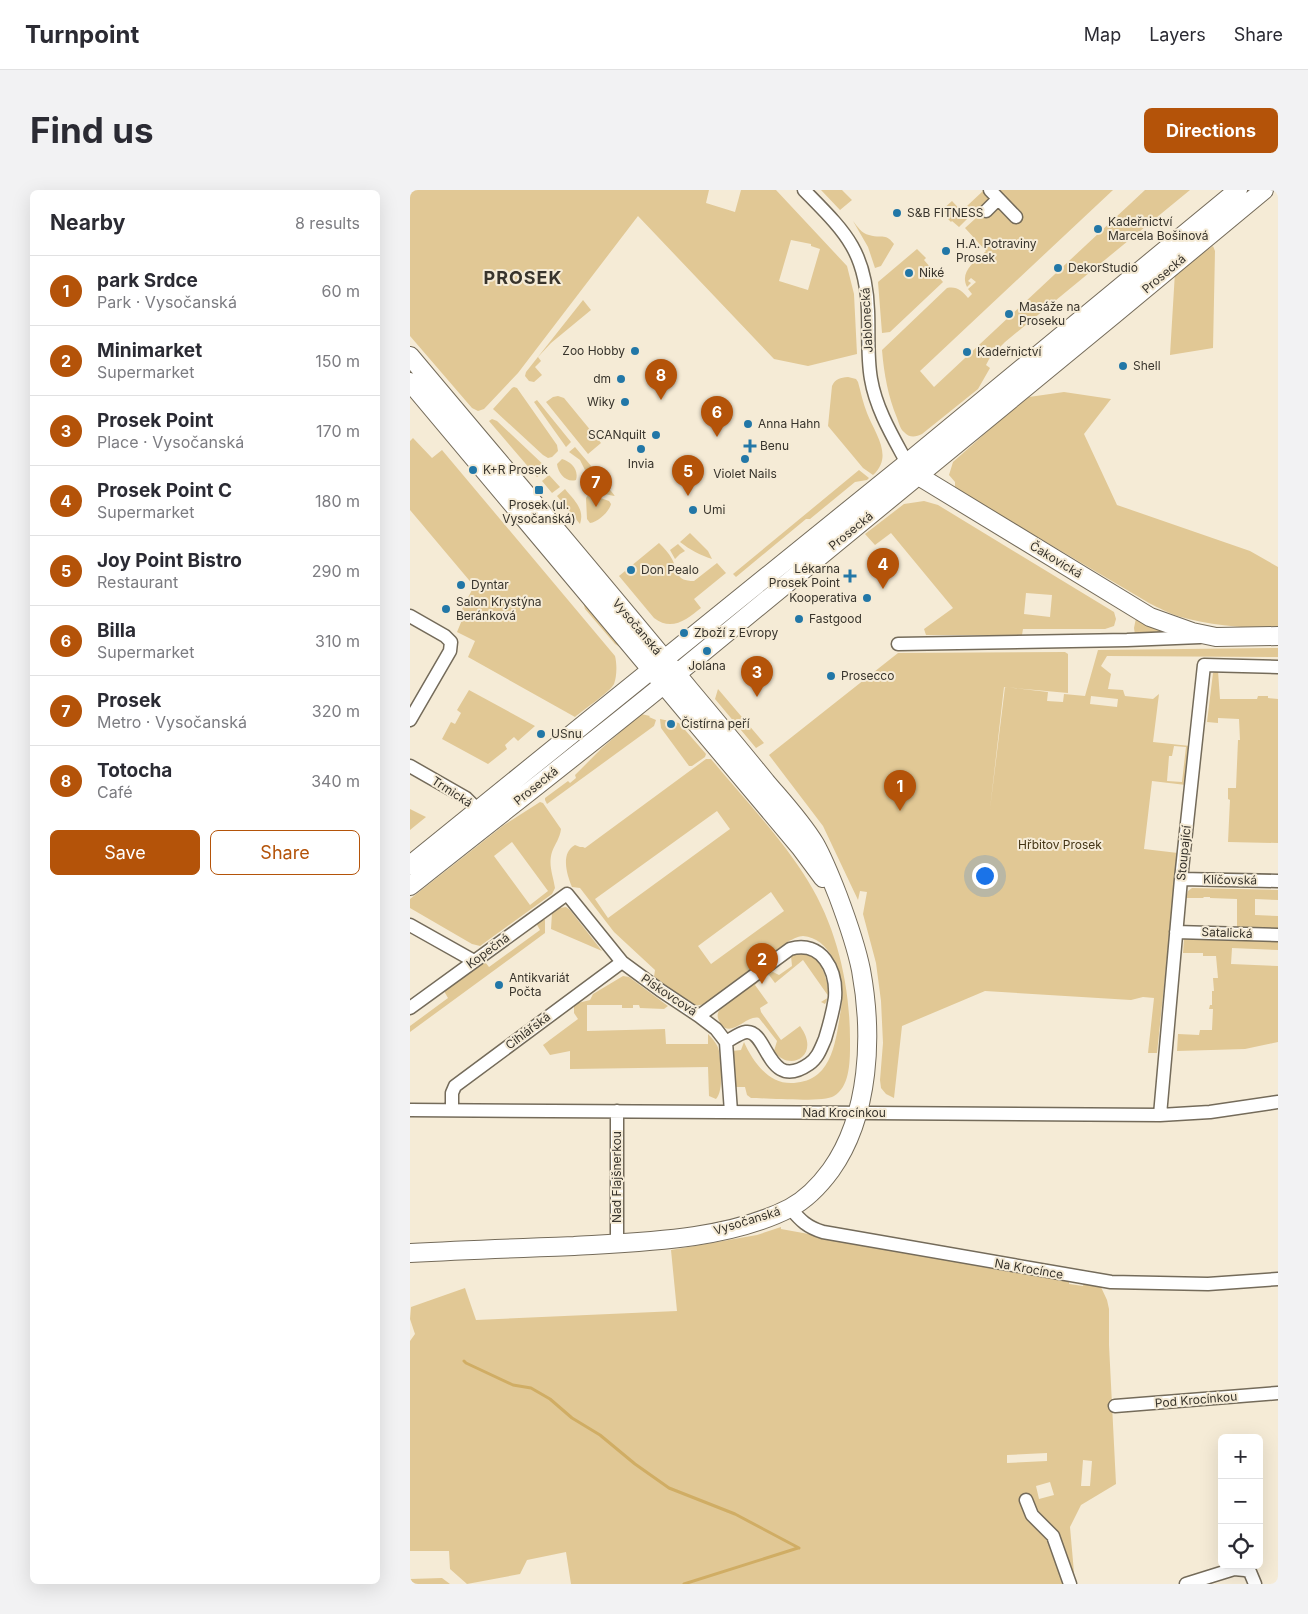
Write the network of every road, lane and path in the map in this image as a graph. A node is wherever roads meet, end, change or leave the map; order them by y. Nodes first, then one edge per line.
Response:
1 (804, 190) edge
2 (1238, 190) edge
3 (1264, 190) edge
4 (994, 195) edge
5 (986, 211) dead end
6 (1016, 217) dead end
7 (412, 370) edge
8 (912, 469) junction
9 (410, 616) edge
10 (1278, 636) edge
11 (1216, 637) junction
12 (898, 644) dead end
13 (664, 659) junction
14 (1278, 666) edge
15 (651, 671) junction
16 (677, 674) junction
17 (663, 685) junction
18 (410, 720) edge
19 (410, 766) edge
20 (483, 817) junction
21 (410, 865) edge
22 (1181, 879) junction
23 (1278, 881) edge
24 (410, 886) edge
25 (567, 894) joint
26 (843, 911) junction
27 (410, 925) edge
28 (1176, 932) junction
29 (1278, 935) edge
30 (474, 961) junction
31 (622, 962) junction
32 (410, 1008) edge
33 (700, 1016) junction
34 (726, 1042) junction
35 (1278, 1102) edge
36 (410, 1110) edge
37 (452, 1110) junction
38 (617, 1111) junction
39 (731, 1112) junction
40 (857, 1113) junction
41 (1160, 1114) junction
42 (790, 1208) junction
43 (617, 1244) junction
44 (410, 1252) edge
45 (1278, 1278) edge
46 (1278, 1393) edge
47 (1115, 1406) dead end
48 (1026, 1500) dead end
49 (1070, 1584) edge
50 (1186, 1584) edge
51 (1255, 1584) edge

1 - 8 street, Jablonecká
2 - 8 main road, Prosecká
3 - 8 main road, Prosecká
4 - 5 street
4 - 6 street
7 - 13 main road, Vysočanská
7 - 15 main road, Vysočanská
8 - 11 main road, Čakovická
8 - 13 main road, Prosecká
8 - 16 main road, Prosecká
9 - 18 street
10 - 11 main road, Čakovická
11 - 12 street, Čakovická
13 - 15 main road, Prosecká
13 - 16 main road, Vysočanská
14 - 22 street, Stoupající
15 - 17 main road, Vysočanská
15 - 20 main road, Prosecká
16 - 17 main road, Prosecká
16 - 26 main road, Vysočanská
17 - 20 main road, Prosecká
17 - 26 main road, Vysočanská
19 - 20 street, Trmická
20 - 21 main road, Prosecká
20 - 24 main road, Prosecká
22 - 23 street, Klíčovská
22 - 28 street, Stoupající
25 - 30 street, Kopečná
25 - 31 street, Pískovcová
26 - 40 main road, Vysočanská
27 - 30 street
28 - 29 street, Satalická
28 - 41 street, Stoupající
30 - 32 street, Kopečná
31 - 33 street, Pískovcová
31 - 37 street, Cihlářská
33 - 34 street, Pískovcová
33 - 34 street
34 - 39 street
35 - 41 street, Nad Krocínkou
36 - 37 street, Nad Krocínkou
37 - 38 street, Nad Krocínkou
38 - 39 street, Nad Krocínkou
38 - 43 street, Nad Flajšnerkou
39 - 40 street, Nad Krocínkou
40 - 41 street, Nad Krocínkou
40 - 42 main road, Vysočanská
42 - 43 main road, Vysočanská
42 - 45 street, Na Krocínce
43 - 44 main road, Vysočanská
46 - 47 street, Pod Krocínkou
48 - 49 street
50 - 51 street

